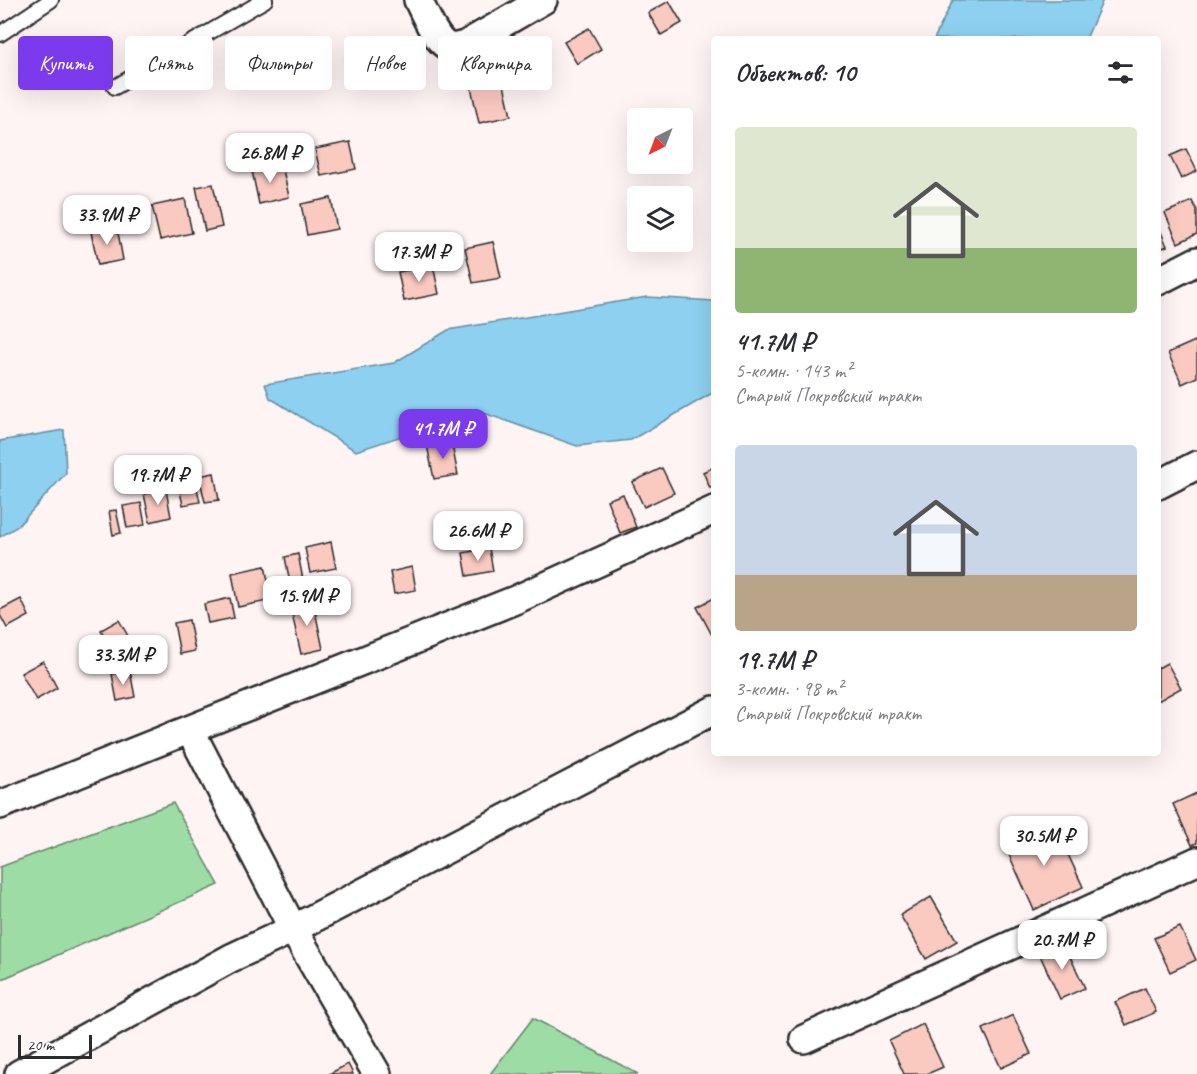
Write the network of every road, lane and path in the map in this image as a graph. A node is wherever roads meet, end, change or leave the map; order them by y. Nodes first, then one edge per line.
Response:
1 (51, 0) edge
2 (265, 0) edge
3 (418, 0) edge
4 (543, 0) edge
5 (0, 34) edge
6 (115, 87) dead end
7 (1197, 261) edge
8 (1161, 279) edge
9 (1197, 465) edge
10 (1161, 483) edge
11 (711, 511) edge
12 (711, 712) edge
13 (190, 730) junction
14 (0, 805) edge
15 (1197, 861) edge
16 (292, 929) junction
17 (804, 1040) dead end
18 (19, 1074) edge
19 (377, 1074) edge

1 - 5 lane
2 - 6 lane
3 - 4 street
7 - 8 street
9 - 10 street
11 - 13 street
12 - 16 street
13 - 14 street
13 - 16 street
15 - 17 street
16 - 18 street
16 - 19 street

